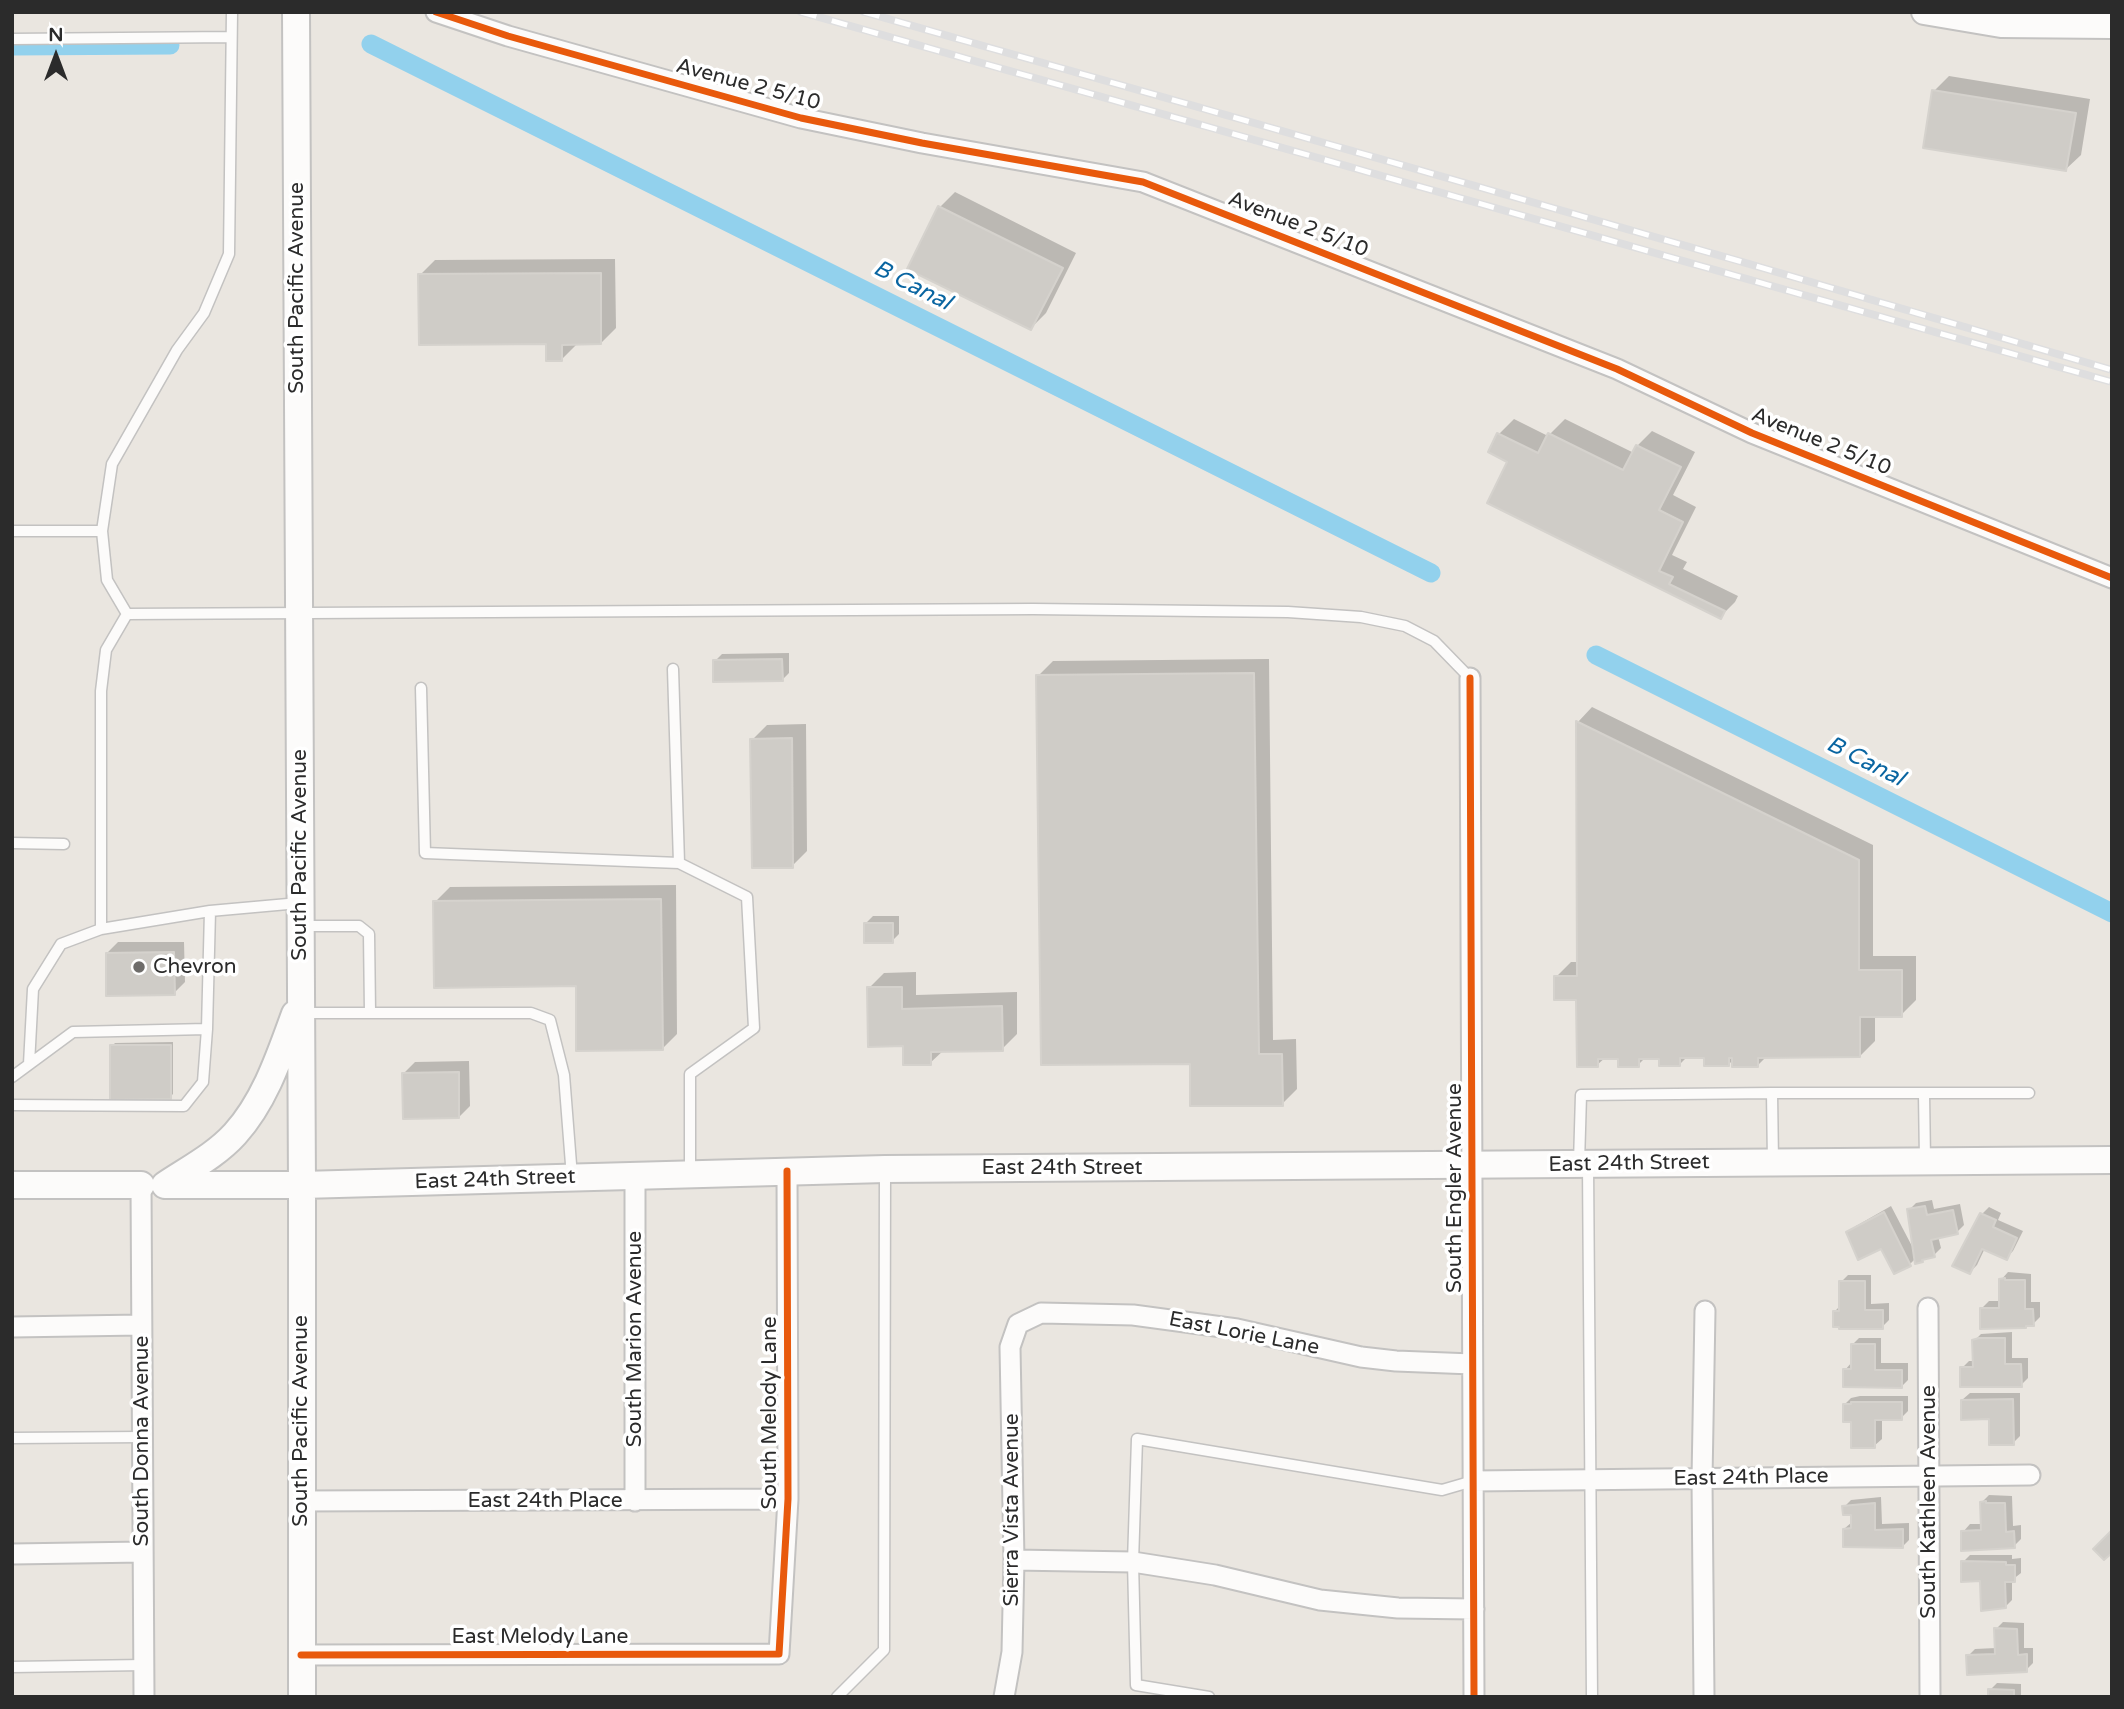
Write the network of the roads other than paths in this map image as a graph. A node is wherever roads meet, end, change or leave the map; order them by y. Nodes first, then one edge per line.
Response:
1 (232, 12) edge
2 (296, 12) edge
3 (436, 12) edge
4 (1924, 12) edge
5 (2112, 26) edge
6 (231, 37) junction
7 (12, 39) edge
8 (12, 531) edge
9 (102, 531) junction
10 (2112, 578) edge
11 (298, 612) junction
12 (127, 614) junction
13 (673, 668) dead end
14 (1470, 678) joint
15 (421, 688) dead end
16 (12, 843) edge
17 (64, 844) dead end
18 (679, 863) junction
19 (210, 911) junction
20 (300, 914) junction
21 (101, 929) junction
22 (301, 1004) junction
23 (370, 1012) junction
24 (207, 1029) junction
25 (29, 1064) junction
26 (12, 1077) edge
27 (1772, 1093) junction
28 (2029, 1093) dead end
29 (1924, 1094) junction
30 (12, 1105) edge
31 (2112, 1160) edge
32 (1925, 1161) junction
33 (1773, 1162) junction
34 (1473, 1165) junction
35 (1584, 1165) junction
36 (885, 1169) junction
37 (787, 1171) junction
38 (690, 1174) junction
39 (635, 1176) junction
40 (572, 1178) junction
41 (12, 1185) edge
42 (153, 1185) junction
43 (302, 1185) junction
44 (1928, 1308) dead end
45 (1705, 1311) dead end
46 (1018, 1324) joint
47 (141, 1325) junction
48 (12, 1327) edge
49 (1472, 1364) junction
50 (142, 1437) junction
51 (12, 1438) edge
52 (2030, 1475) dead end
53 (1928, 1476) junction
54 (1702, 1479) junction
55 (1590, 1480) junction
56 (1473, 1481) junction
57 (788, 1499) junction
58 (301, 1501) junction
59 (635, 1501) junction
60 (143, 1552) junction
61 (12, 1554) edge
62 (1014, 1560) junction
63 (1133, 1562) junction
64 (1474, 1609) junction
65 (779, 1654) joint
66 (301, 1655) junction
67 (144, 1665) junction
68 (12, 1667) edge
69 (1930, 1695) edge
70 (1704, 1696) edge
71 (144, 1697) edge
72 (302, 1697) edge
73 (837, 1697) edge
74 (1004, 1697) edge
75 (1209, 1697) edge
76 (1474, 1697) edge
77 (1592, 1697) edge

1 - 6 lane
2 - 11 main road, South Pacific Avenue
3 - 10 street, Avenue 2 5/10
4 - 5 street
6 - 7 lane
6 - 9 lane
8 - 9 lane
9 - 12 lane
11 - 12 lane
11 - 14 lane
11 - 20 main road, South Pacific Avenue
12 - 21 lane
13 - 18 lane
14 - 34 street, South Engler Avenue
15 - 18 lane
16 - 17 lane
18 - 38 lane
19 - 20 lane
19 - 21 lane
19 - 24 lane
20 - 22 main road, South Pacific Avenue
20 - 23 lane
21 - 25 lane
22 - 23 lane
22 - 42 main road
22 - 43 main road, South Pacific Avenue
23 - 40 lane
24 - 25 lane
24 - 30 lane
25 - 26 lane
27 - 29 lane
27 - 33 lane
27 - 35 lane
28 - 29 lane
29 - 32 lane
31 - 32 main road, East 24th Street
32 - 33 main road, East 24th Street
33 - 35 main road, East 24th Street
34 - 35 main road, East 24th Street
34 - 36 main road, East 24th Street
34 - 49 street, South Engler Avenue
35 - 55 lane
36 - 37 main road, East 24th Street
36 - 73 lane
37 - 38 main road, East 24th Street
37 - 57 street, South Melody Lane
38 - 39 main road, East 24th Street
39 - 40 main road, East 24th Street
39 - 59 street, South Marion Avenue
40 - 43 main road, East 24th Street
41 - 42 main road, East 24th Street
42 - 43 main road, East 24th Street
42 - 47 street, South Donna Avenue
43 - 58 main road, South Pacific Avenue
44 - 53 street, South Kathleen Avenue
45 - 54 street
46 - 49 street, East Lorie Lane
46 - 62 street, Sierra Vista Avenue
47 - 48 street
47 - 50 street, South Donna Avenue
49 - 56 street, South Engler Avenue
50 - 51 lane
50 - 60 street, South Donna Avenue
52 - 53 street, East 24th Place
53 - 54 street, East 24th Place
53 - 69 street, South Kathleen Avenue
54 - 55 street, East 24th Place
54 - 70 street
55 - 56 street, East 24th Place
55 - 77 lane
56 - 63 lane
56 - 64 street, South Engler Avenue
57 - 59 street, East 24th Place
57 - 65 street, South Melody Lane
58 - 59 street, East 24th Place
58 - 66 main road, South Pacific Avenue
60 - 61 street
60 - 67 street, South Donna Avenue
62 - 63 street
62 - 74 street, Sierra Vista Avenue
63 - 64 street
63 - 75 lane
64 - 76 street, South Engler Avenue
65 - 66 street, East Melody Lane
66 - 72 main road, South Pacific Avenue
67 - 68 lane
67 - 71 street, South Donna Avenue

